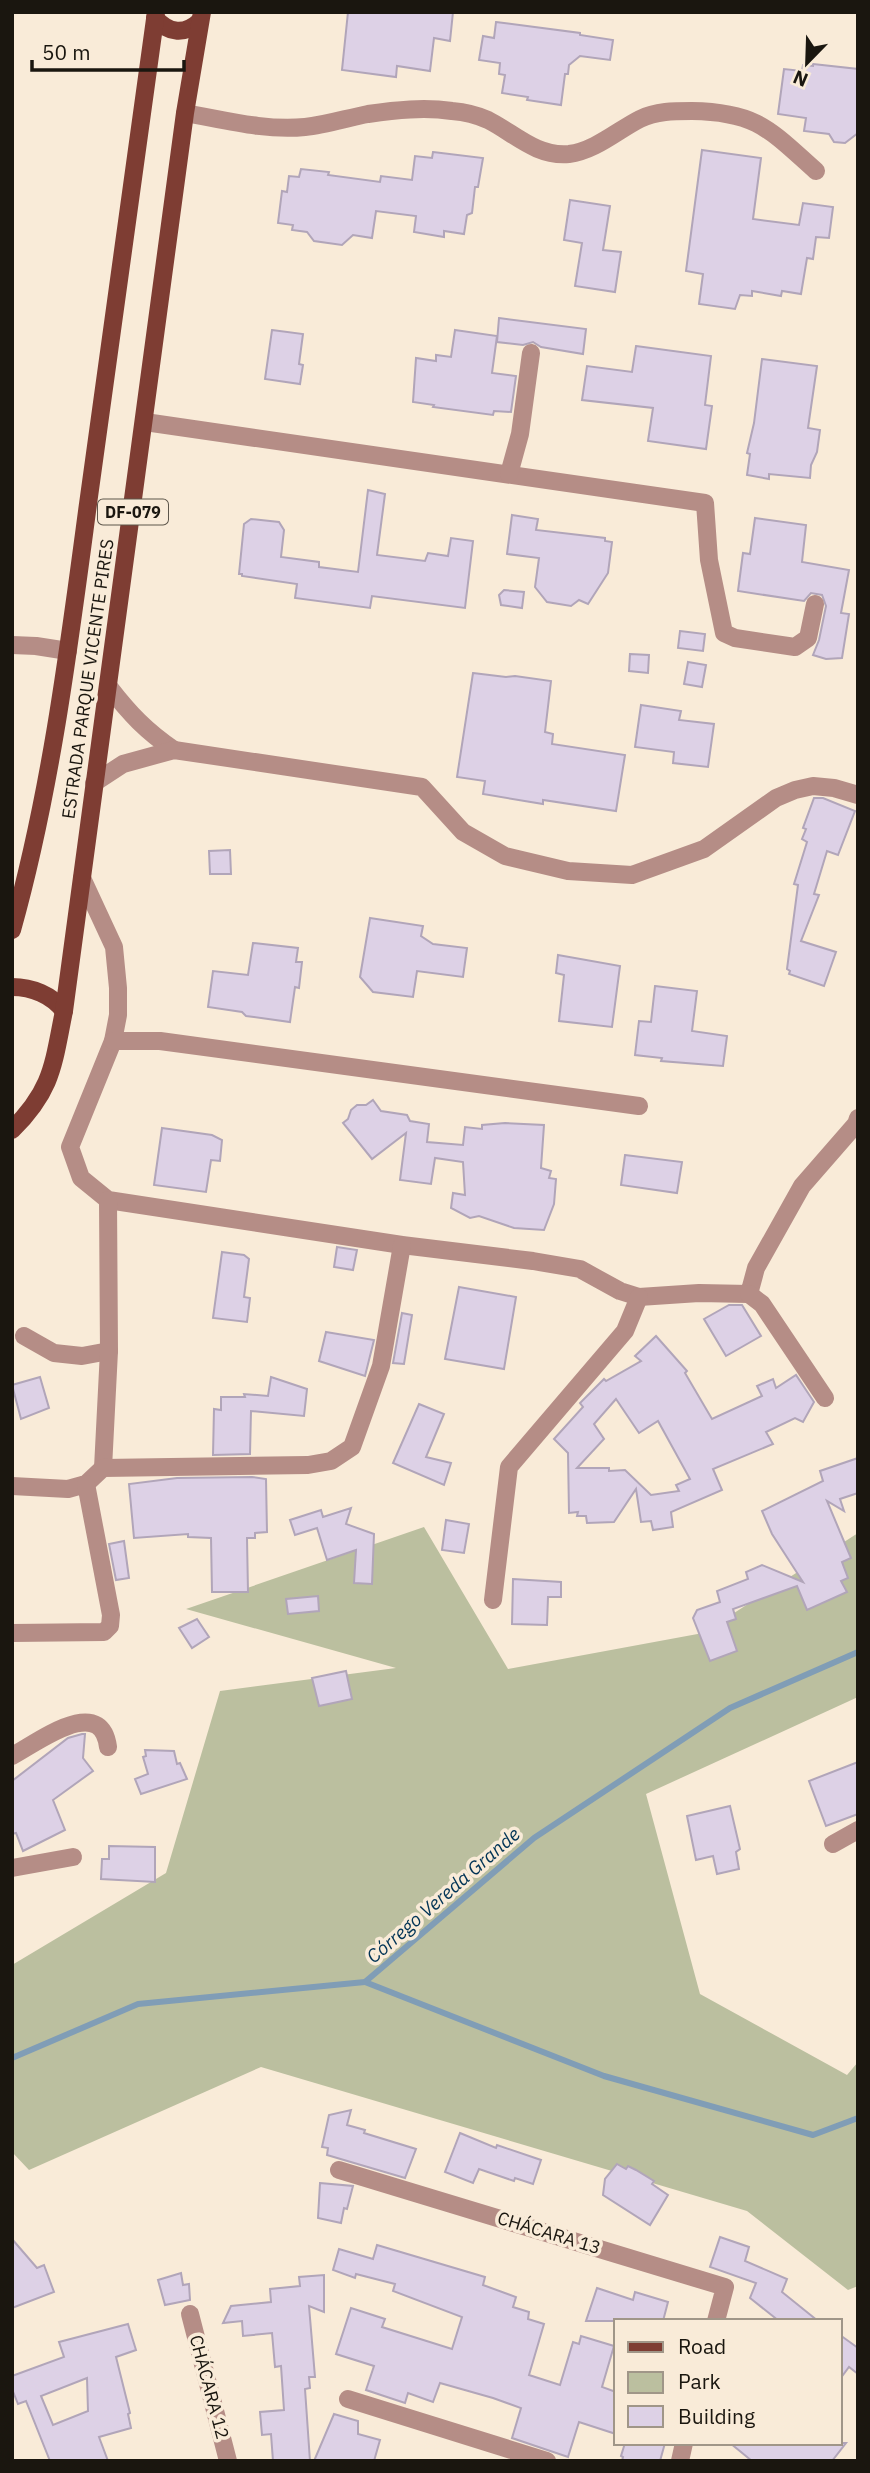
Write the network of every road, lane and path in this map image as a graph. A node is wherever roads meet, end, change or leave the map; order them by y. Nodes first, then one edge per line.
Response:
1 (155, 15) edge
2 (201, 17) edge
3 (185, 113) junction
4 (816, 171) dead end
5 (531, 353) dead end
6 (145, 422) junction
7 (509, 474) junction
8 (815, 604) dead end
9 (12, 645) edge
10 (68, 651) junction
11 (109, 687) junction
12 (174, 750) junction
13 (94, 783) junction
14 (858, 795) edge
15 (82, 878) junction
16 (12, 930) edge
17 (12, 987) edge
18 (64, 1011) junction
19 (113, 1041) junction
20 (639, 1106) dead end
21 (857, 1122) edge
22 (12, 1130) edge
23 (108, 1200) junction
24 (402, 1245) junction
25 (749, 1294) junction
26 (639, 1297) junction
27 (24, 1336) dead end
28 (109, 1351) junction
29 (825, 1398) dead end
30 (103, 1468) junction
31 (86, 1484) junction
32 (12, 1486) edge
33 (493, 1600) dead end
34 (12, 1633) edge
35 (108, 1747) dead end
36 (12, 1756) edge
37 (858, 1830) edge
38 (833, 1844) dead end
39 (73, 1857) dead end
40 (12, 1868) edge
41 (339, 2170) dead end
42 (190, 2314) dead end
43 (717, 2319) edge
44 (348, 2399) dead end
45 (228, 2461) edge
46 (547, 2461) edge

1 - 2 main road
1 - 10 main road, ESTRADA PARQUE VICENTE PIRES / DF-079
2 - 3 main road, ESTRADA PARQUE VICENTE PIRES / DF-079
3 - 4 street
3 - 6 main road, ESTRADA PARQUE VICENTE PIRES / DF-079
5 - 7 street
6 - 7 street
6 - 11 main road, ESTRADA PARQUE VICENTE PIRES / DF-079
7 - 8 street
9 - 10 street
10 - 16 main road, ESTRADA PARQUE VICENTE PIRES / DF-079
11 - 12 street
11 - 13 main road, ESTRADA PARQUE VICENTE PIRES / DF-079
12 - 13 street
12 - 14 street
13 - 15 main road, ESTRADA PARQUE VICENTE PIRES / DF-079
15 - 18 main road, ESTRADA PARQUE VICENTE PIRES / DF-079
15 - 19 street
17 - 18 main road
18 - 22 main road, ESTRADA PARQUE VICENTE PIRES / DF-079
19 - 20 street
19 - 23 street
21 - 25 street
23 - 24 street
23 - 28 street
24 - 26 street
24 - 30 street
25 - 26 street
25 - 29 street
26 - 33 street
27 - 28 street
28 - 30 street
30 - 31 street
31 - 32 street
31 - 34 street
35 - 36 street
37 - 38 street
39 - 40 street
41 - 43 street, CHÁCARA 13
42 - 45 street, CHÁCARA 12
44 - 46 street

